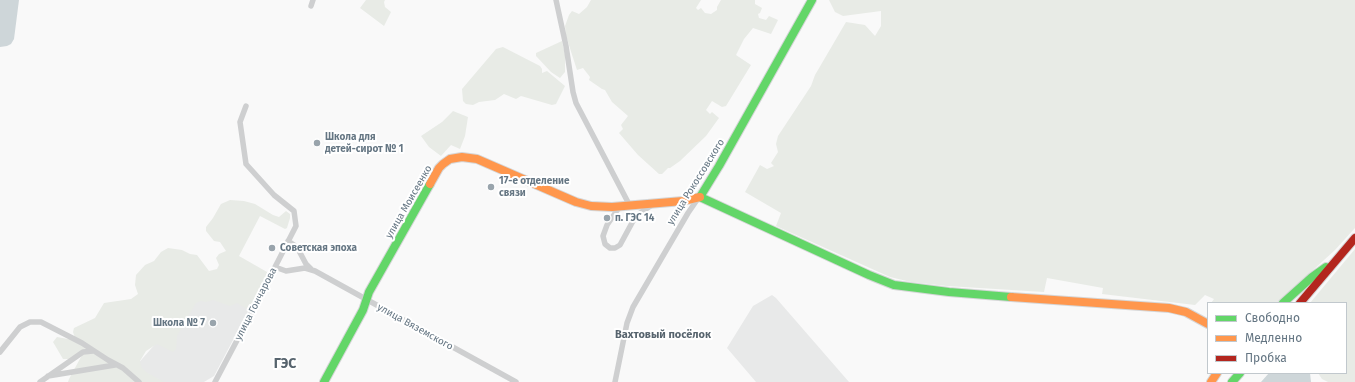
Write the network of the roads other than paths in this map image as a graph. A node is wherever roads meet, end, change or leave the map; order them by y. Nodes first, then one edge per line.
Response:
1 (556, 0) edge
2 (812, 0) edge
3 (246, 106) dead end
4 (700, 197) junction
5 (654, 204) junction
6 (620, 206) junction
7 (630, 206) junction
8 (1355, 238) edge
9 (288, 241) junction
10 (302, 255) junction
11 (275, 267) junction
12 (1330, 268) junction
13 (295, 269) junction
14 (315, 271) junction
15 (366, 300) junction
16 (1284, 302) edge
17 (1301, 302) edge
18 (1207, 323) edge
19 (0, 352) edge
20 (95, 352) junction
21 (116, 365) junction
22 (1239, 374) edge
23 (48, 376) junction
24 (40, 382) edge
25 (139, 382) edge
26 (215, 382) edge
27 (324, 382) edge
28 (516, 382) edge
29 (615, 382) edge
30 (1232, 382) edge

1 - 7 street
2 - 4 street, улица Рокоссовского
3 - 9 street, улица Гончарова
4 - 5 street, улица Моисеенко
4 - 18 street
4 - 29 street, улица Рокоссовского
5 - 6 street
5 - 7 street, улица Моисеенко
6 - 7 street, улица Моисеенко
6 - 15 street, улица Моисеенко
8 - 12 street
9 - 10 street
9 - 11 street, улица Гончарова
10 - 13 street
10 - 14 street
11 - 13 street
11 - 26 street, улица Гончарова
12 - 16 street
12 - 17 street
13 - 14 street
14 - 15 street, улица Вяземского
15 - 27 street, улица Моисеенко
15 - 28 street, улица Вяземского
19 - 20 street
20 - 21 street
20 - 23 street
21 - 23 street
21 - 25 street
22 - 30 street
23 - 24 street

